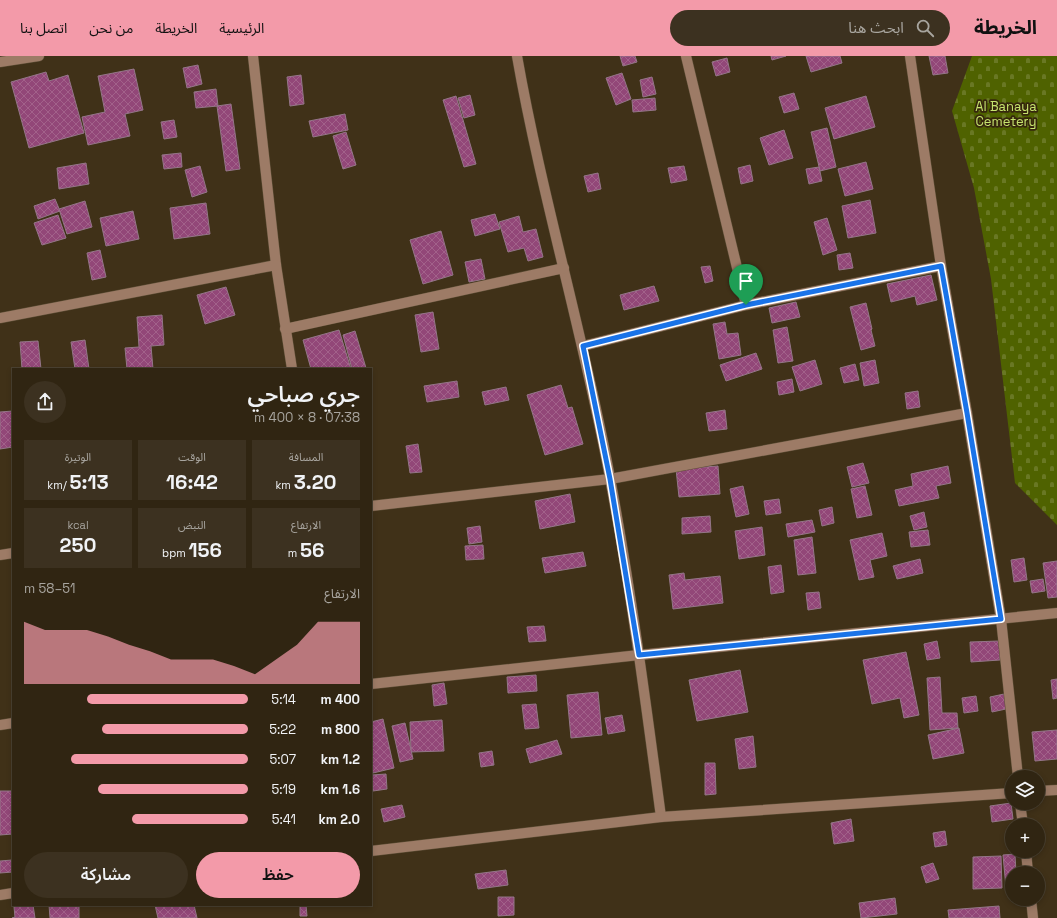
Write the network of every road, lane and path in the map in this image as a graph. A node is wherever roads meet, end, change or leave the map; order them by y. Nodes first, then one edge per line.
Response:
1 (40, 56) edge
2 (253, 56) edge
3 (517, 56) edge
4 (686, 56) edge
5 (910, 56) edge
6 (0, 62) edge
7 (276, 265) junction
8 (941, 266) junction
9 (564, 268) junction
10 (746, 305) junction
11 (0, 318) edge
12 (285, 329) junction
13 (583, 346) junction
14 (292, 368) edge
15 (967, 413) junction
16 (610, 479) junction
17 (372, 506) edge
18 (12, 553) edge
19 (0, 555) edge
20 (1057, 613) edge
21 (1001, 619) junction
22 (639, 655) junction
23 (372, 684) edge
24 (12, 723) edge
25 (0, 725) edge
26 (1017, 770) edge
27 (1057, 790) edge
28 (1045, 791) edge
29 (1005, 793) edge
30 (661, 817) junction
31 (372, 851) edge
32 (12, 893) edge
33 (0, 895) edge
34 (1032, 906) edge
35 (1033, 918) edge

1 - 6 street
2 - 7 street
3 - 9 street
4 - 10 street
5 - 8 street
7 - 11 street
7 - 12 street
8 - 10 street
8 - 15 street
9 - 12 street
9 - 13 street
10 - 13 street
12 - 14 street
13 - 16 street
15 - 16 street
15 - 21 street
16 - 17 street
16 - 22 street
18 - 19 street
20 - 21 street
21 - 22 street
21 - 26 street
22 - 23 street
22 - 30 street
24 - 25 street
27 - 28 street
29 - 30 street
30 - 31 street
32 - 33 street
34 - 35 street

